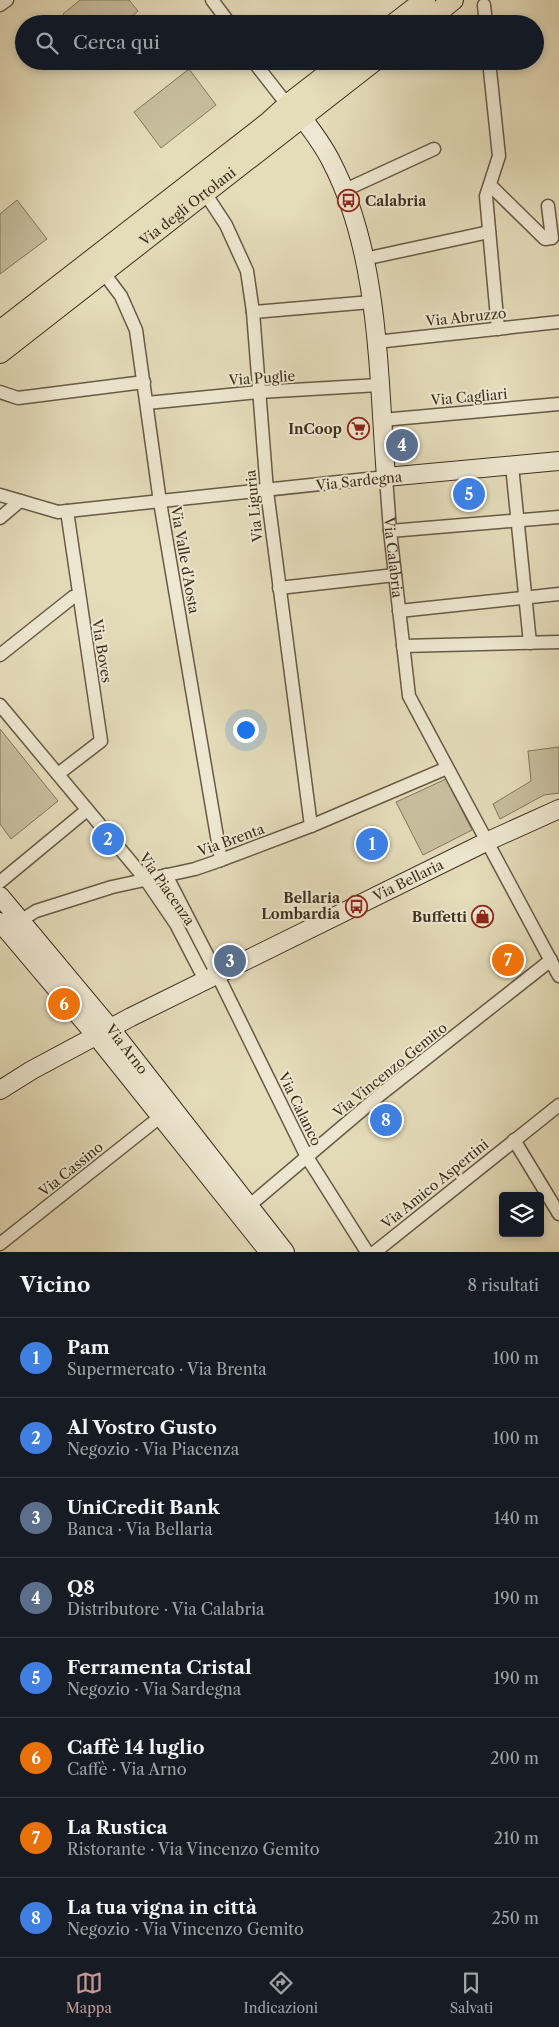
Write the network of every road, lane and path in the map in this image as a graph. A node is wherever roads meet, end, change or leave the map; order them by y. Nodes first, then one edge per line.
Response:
1 (7, 0) edge
2 (212, 0) edge
3 (425, 0) edge
4 (453, 0) edge
5 (0, 5) edge
6 (484, 5) dead end
7 (223, 15) edge
8 (406, 15) edge
9 (434, 15) edge
10 (485, 15) edge
11 (260, 70) edge
12 (269, 70) edge
13 (335, 70) edge
14 (360, 70) edge
15 (490, 70) edge
16 (296, 110) junction
17 (434, 149) dead end
18 (490, 185) junction
19 (345, 190) junction
20 (205, 193) junction
21 (548, 206) dead end
22 (488, 232) junction
23 (364, 260) junction
24 (104, 272) junction
25 (371, 302) junction
26 (253, 312) junction
27 (559, 322) edge
28 (498, 329) junction
29 (0, 331) edge
30 (376, 342) junction
31 (0, 353) edge
32 (144, 382) junction
33 (379, 385) junction
34 (0, 392) edge
35 (259, 392) junction
36 (147, 403) junction
37 (559, 404) edge
38 (382, 420) junction
39 (559, 461) edge
40 (512, 466) junction
41 (386, 477) junction
42 (267, 491) junction
43 (0, 495) edge
44 (20, 501) junction
45 (160, 502) junction
46 (67, 511) junction
47 (559, 517) edge
48 (0, 518) edge
49 (518, 520) junction
50 (390, 531) junction
51 (395, 575) junction
52 (279, 588) junction
53 (559, 594) edge
54 (78, 596) junction
55 (526, 598) junction
56 (399, 610) junction
57 (559, 642) edge
58 (530, 643) junction
59 (403, 646) junction
60 (0, 655) edge
61 (0, 705) edge
62 (446, 768) junction
63 (58, 774) junction
64 (559, 809) edge
65 (88, 810) junction
66 (311, 826) junction
67 (486, 842) junction
68 (221, 860) junction
69 (166, 875) junction
70 (146, 880) junction
71 (0, 882) edge
72 (0, 896) edge
73 (20, 921) junction
74 (0, 922) edge
75 (551, 960) junction
76 (559, 976) edge
77 (211, 977) junction
78 (104, 1033) junction
79 (0, 1090) edge
80 (559, 1105) edge
81 (160, 1117) junction
82 (514, 1140) junction
83 (307, 1157) junction
84 (244, 1209) junction
85 (559, 1214) edge
86 (0, 1244) edge
87 (268, 1252) edge
88 (285, 1252) edge
89 (367, 1252) edge
90 (375, 1252) edge

1 - 5 street
2 - 7 street
3 - 8 main road
4 - 9 main road
6 - 10 street
11 - 16 street
12 - 16 street
13 - 16 main road, Via degli Ortolani
14 - 16 main road, Via degli Ortolani
15 - 18 street
16 - 19 street, Via Calabria
16 - 20 main road, Via degli Ortolani
16 - 29 main road, Via degli Ortolani
17 - 19 street
18 - 21 street
18 - 22 street
19 - 23 street, Via Calabria
20 - 24 main road, Via degli Ortolani
20 - 26 street, Via Liguria
22 - 23 street
22 - 28 street
23 - 25 street, Via Calabria
24 - 31 main road, Via degli Ortolani
24 - 32 street, Via Valle d'Aosta
25 - 26 street
25 - 30 street, Via Calabria
26 - 35 street, Via Liguria
27 - 28 street, Via Abruzzo
28 - 30 street, Via Abruzzo
30 - 33 street, Via Calabria
32 - 34 street
32 - 36 street, Via Valle d'Aosta
33 - 35 street, Via Puglie
33 - 38 street, Via Calabria
35 - 36 street, Via Puglie
35 - 42 street, Via Liguria
36 - 45 street, Via Valle d'Aosta
37 - 38 street, Via Cagliari
38 - 41 street, Via Calabria
39 - 40 street, Via Sardegna
40 - 41 street, Via Sardegna
40 - 49 street
41 - 42 street, Via Sardegna
41 - 50 street, Via Calabria
42 - 45 street, Via Sardegna
42 - 52 street, Via Liguria
43 - 44 street, Via Sardegna
44 - 46 street, Via Sardegna
44 - 48 street
45 - 46 street, Via Sardegna
45 - 68 street, Via Valle d'Aosta
46 - 54 street, Via Boves
47 - 49 street
49 - 50 street
49 - 55 street
50 - 51 street, Via Calabria
51 - 52 street
51 - 56 street, Via Calabria
52 - 66 street, Via Liguria
53 - 55 street
54 - 60 street
54 - 63 street, Via Boves
55 - 56 street
55 - 58 street
56 - 59 street, Via Calabria
57 - 58 street
58 - 59 street
59 - 62 street, Via Calabria
61 - 63 street, Via Piacenza
62 - 66 street, Via Brenta
62 - 67 street, Via Calabria
63 - 65 street, Via Piacenza
64 - 67 street, Via Bellaria
65 - 70 street, Via Piacenza
65 - 71 street
66 - 68 street, Via Brenta
67 - 75 street, Via Calabria
67 - 77 street, Via Bellaria
68 - 69 street, Via Brenta
69 - 70 street, Via Brenta
69 - 77 street, Via Piacenza
70 - 73 street, Via Brenta
70 - 77 street, Via Piacenza
72 - 73 street, Via Arno
73 - 78 street, Via Arno
74 - 78 street, Via Arno
75 - 76 street, Via Calabria
75 - 83 street, Via Vincenzo Gemito
77 - 78 street, Via Bellaria
77 - 83 street, Via Calanco
78 - 79 street, Via Bellaria
78 - 81 street, Via Arno
78 - 84 street, Via Arno
80 - 82 street, Via Amico Aspertini
81 - 84 street, Via Arno
81 - 86 street, Via Cassino
82 - 85 street
82 - 90 street, Via Amico Aspertini
83 - 84 street, Via Vincenzo Gemito
83 - 89 street, Via Calanco
84 - 87 street, Via Arno
84 - 88 street, Via Arno

